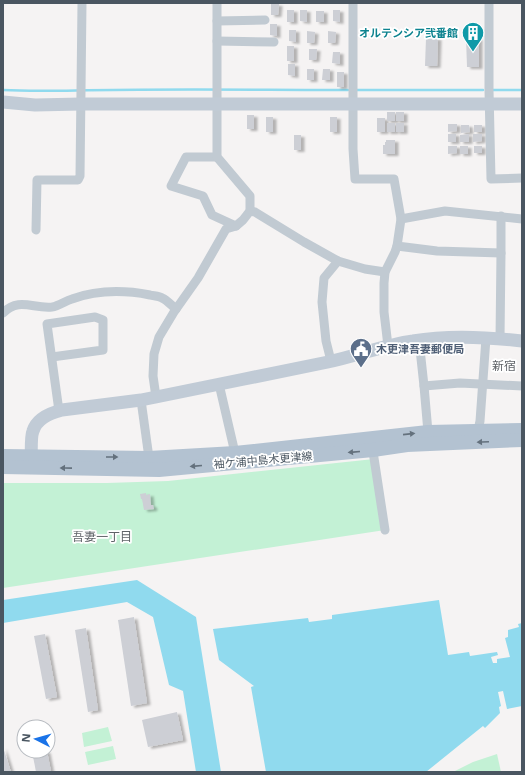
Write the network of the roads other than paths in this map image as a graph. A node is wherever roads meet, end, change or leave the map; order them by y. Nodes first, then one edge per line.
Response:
1 (82, 3) edge
2 (217, 3) edge
3 (353, 3) edge
4 (488, 3) edge
5 (265, 20) dead end
6 (217, 21) junction
7 (217, 41) junction
8 (274, 42) dead end
9 (3, 102) edge
10 (81, 104) junction
11 (217, 104) junction
12 (353, 104) junction
13 (489, 104) junction
14 (522, 104) edge
15 (217, 157) junction
16 (522, 178) edge
17 (250, 211) junction
18 (500, 216) junction
19 (401, 219) junction
20 (522, 219) edge
21 (236, 226) junction
22 (36, 230) dead end
23 (397, 246) junction
24 (501, 253) junction
25 (338, 261) junction
26 (385, 272) junction
27 (176, 309) junction
28 (3, 313) edge
29 (486, 338) junction
30 (500, 338) junction
31 (419, 340) junction
32 (522, 341) edge
33 (388, 346) junction
34 (52, 357) junction
35 (331, 361) junction
36 (219, 384) junction
37 (483, 384) junction
38 (424, 386) junction
39 (522, 386) edge
40 (156, 397) junction
41 (141, 400) junction
42 (59, 411) junction
43 (522, 430) edge
44 (478, 431) junction
45 (428, 432) junction
46 (522, 440) edge
47 (372, 444) junction
48 (235, 453) junction
49 (3, 456) edge
50 (149, 458) junction
51 (31, 462) junction
52 (3, 467) edge
53 (385, 530) dead end

1 - 10 street
2 - 6 street
3 - 12 street
4 - 13 street
5 - 6 street
6 - 7 street
7 - 8 street
7 - 11 street
9 - 10 street
10 - 11 street
10 - 22 street
11 - 12 street
11 - 15 street
12 - 13 street
12 - 19 street
13 - 14 street
13 - 16 street
15 - 17 street
15 - 21 street
17 - 21 street
17 - 25 street
18 - 19 street
18 - 20 street
18 - 24 street
19 - 23 street
21 - 27 street
23 - 24 street
23 - 26 street
24 - 30 street
25 - 26 street
25 - 35 street
26 - 33 street
27 - 28 street
27 - 40 street
29 - 30 street
29 - 31 street
29 - 37 street
30 - 32 street
31 - 33 street
31 - 38 street
33 - 35 street
34 - 34 street
34 - 42 street
35 - 36 street
36 - 40 street
36 - 48 street
37 - 38 street
37 - 39 street
37 - 44 street
38 - 45 street
40 - 41 street
41 - 42 street
41 - 50 street
42 - 51 street
43 - 44 main road, 袖ケ浦中島木更津線
44 - 45 main road, 袖ケ浦中島木更津線
47 -> 45 main road, 袖ケ浦中島木更津線
46 -> 47 main road, 袖ケ浦中島木更津線
47 - 48 main road, 袖ケ浦中島木更津線
47 -> 51 main road, 袖ケ浦中島木更津線
47 - 53 street
48 - 50 main road, 袖ケ浦中島木更津線
49 - 51 main road, 袖ケ浦中島木更津線
51 -> 50 main road, 袖ケ浦中島木更津線
51 - 52 main road, 袖ケ浦中島木更津線

